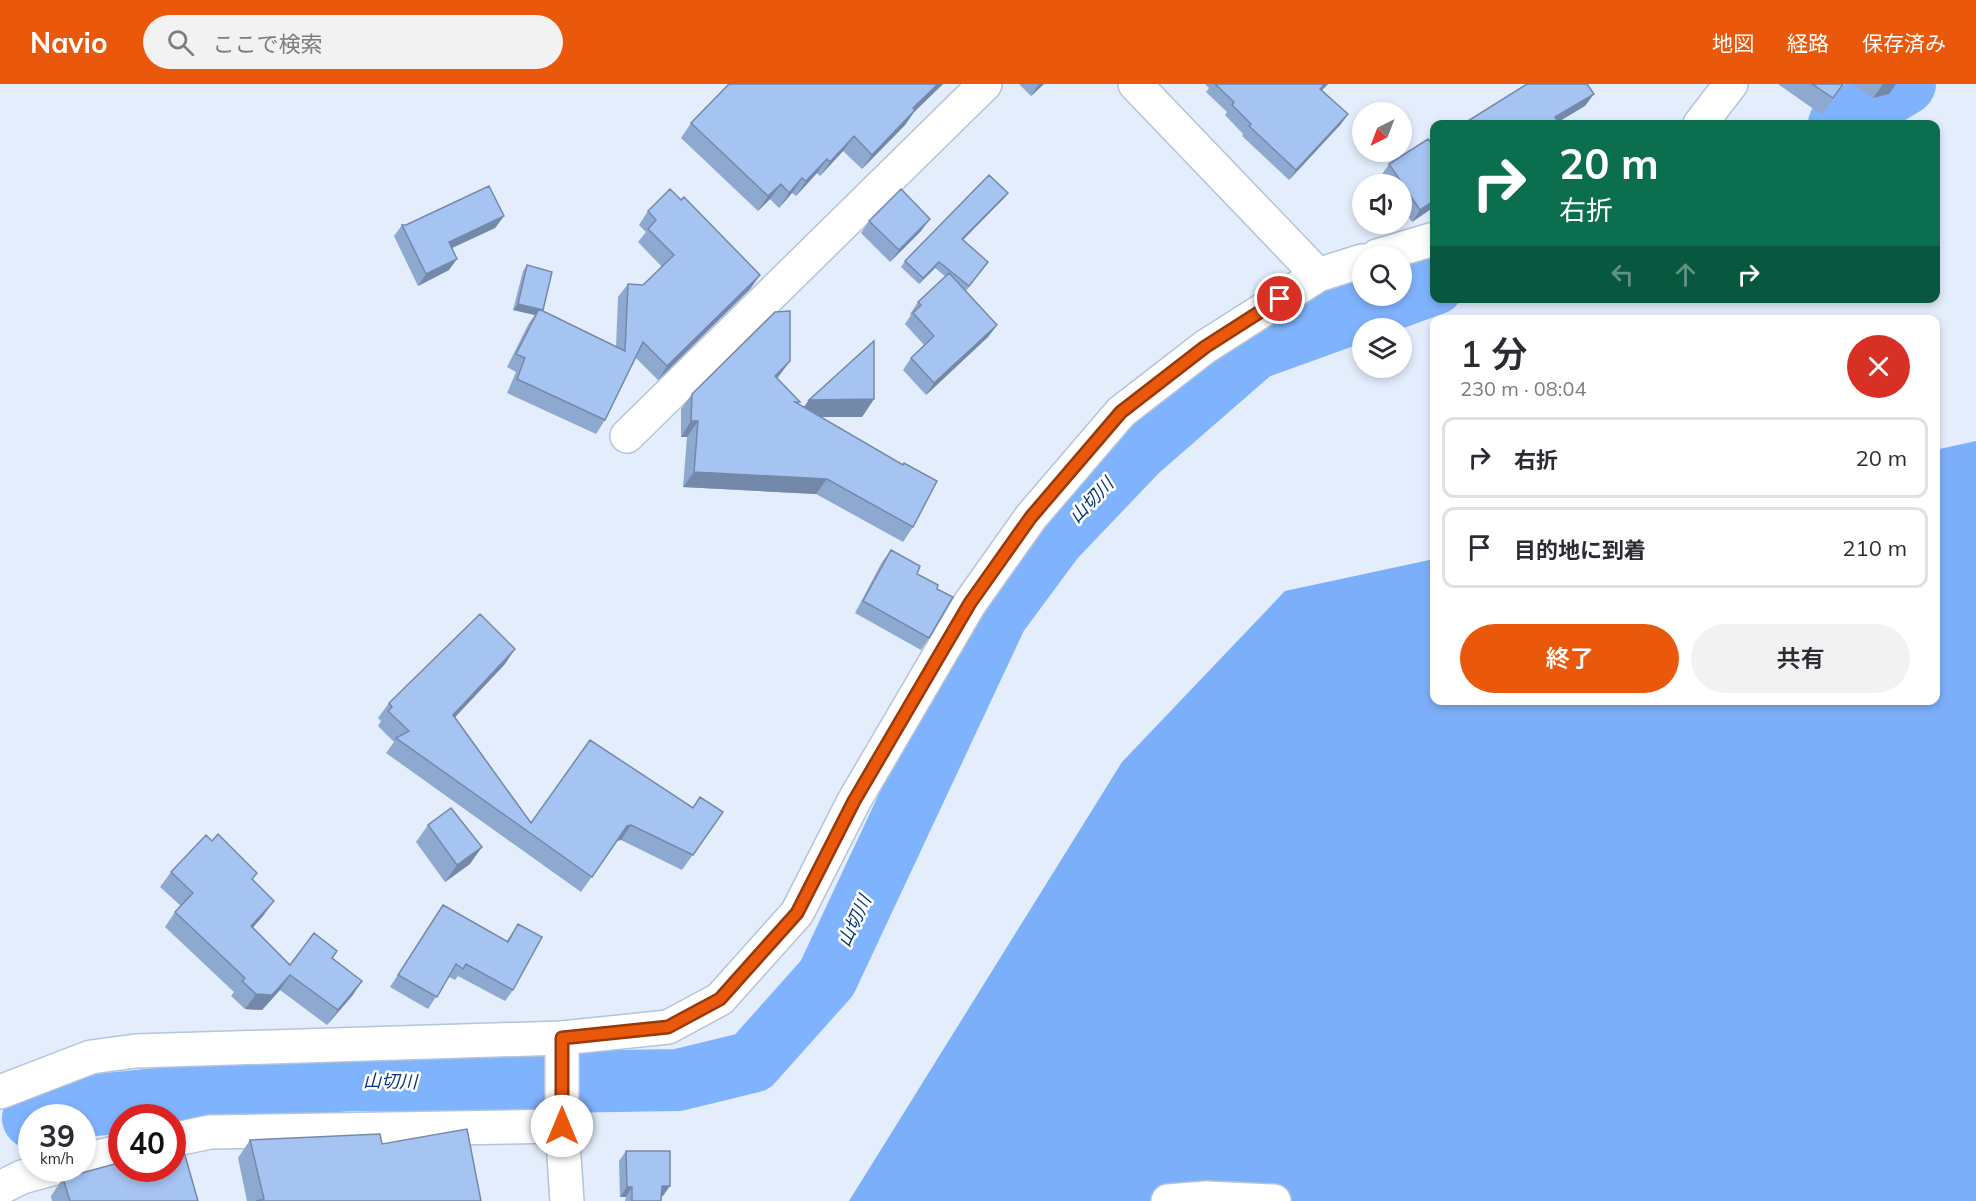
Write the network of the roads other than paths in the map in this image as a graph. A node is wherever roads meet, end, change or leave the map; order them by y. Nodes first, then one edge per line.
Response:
1 (985, 84) edge
2 (1135, 84) edge
3 (1731, 84) edge
4 (1703, 120) edge
5 (1430, 240) edge
6 (1411, 246) edge
7 (1352, 264) edge
8 (1318, 275) junction
9 (627, 436) dead end
10 (562, 1038) junction
11 (0, 1092) edge
12 (562, 1126) junction
13 (186, 1137) edge
14 (18, 1179) edge
15 (0, 1188) edge
16 (567, 1201) edge
17 (1168, 1201) edge
18 (1274, 1201) edge

1 - 9 street
2 - 8 street
3 - 4 street
5 - 6 street
7 - 8 street
8 - 10 street
10 - 11 street
10 - 12 street
12 - 13 street
12 - 16 street
14 - 15 street
17 - 18 street

